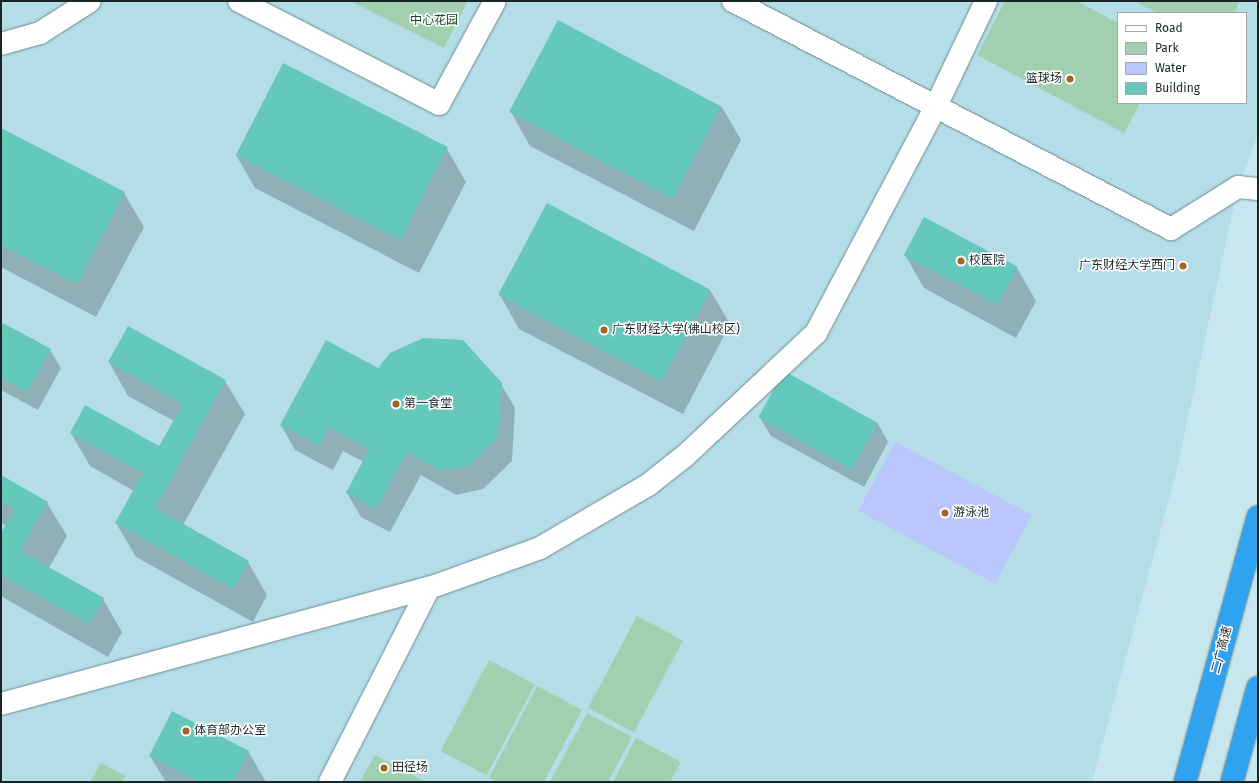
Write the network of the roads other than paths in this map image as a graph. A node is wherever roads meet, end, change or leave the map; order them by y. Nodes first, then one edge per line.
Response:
1 (90, 1) edge
2 (239, 1) edge
3 (495, 1) edge
4 (733, 1) edge
5 (986, 1) edge
6 (1, 44) edge
7 (935, 108) junction
8 (1248, 188) edge
9 (1258, 517) edge
10 (429, 588) junction
11 (1258, 687) edge
12 (1, 704) edge
13 (330, 782) edge
14 (1186, 782) edge
15 (1232, 782) edge

1 - 6 street
2 - 3 street
4 - 7 street
5 - 7 street
7 - 8 street
7 - 10 street
9 - 14 highway, 二广高速
10 - 12 street
10 - 13 street
11 - 15 highway

